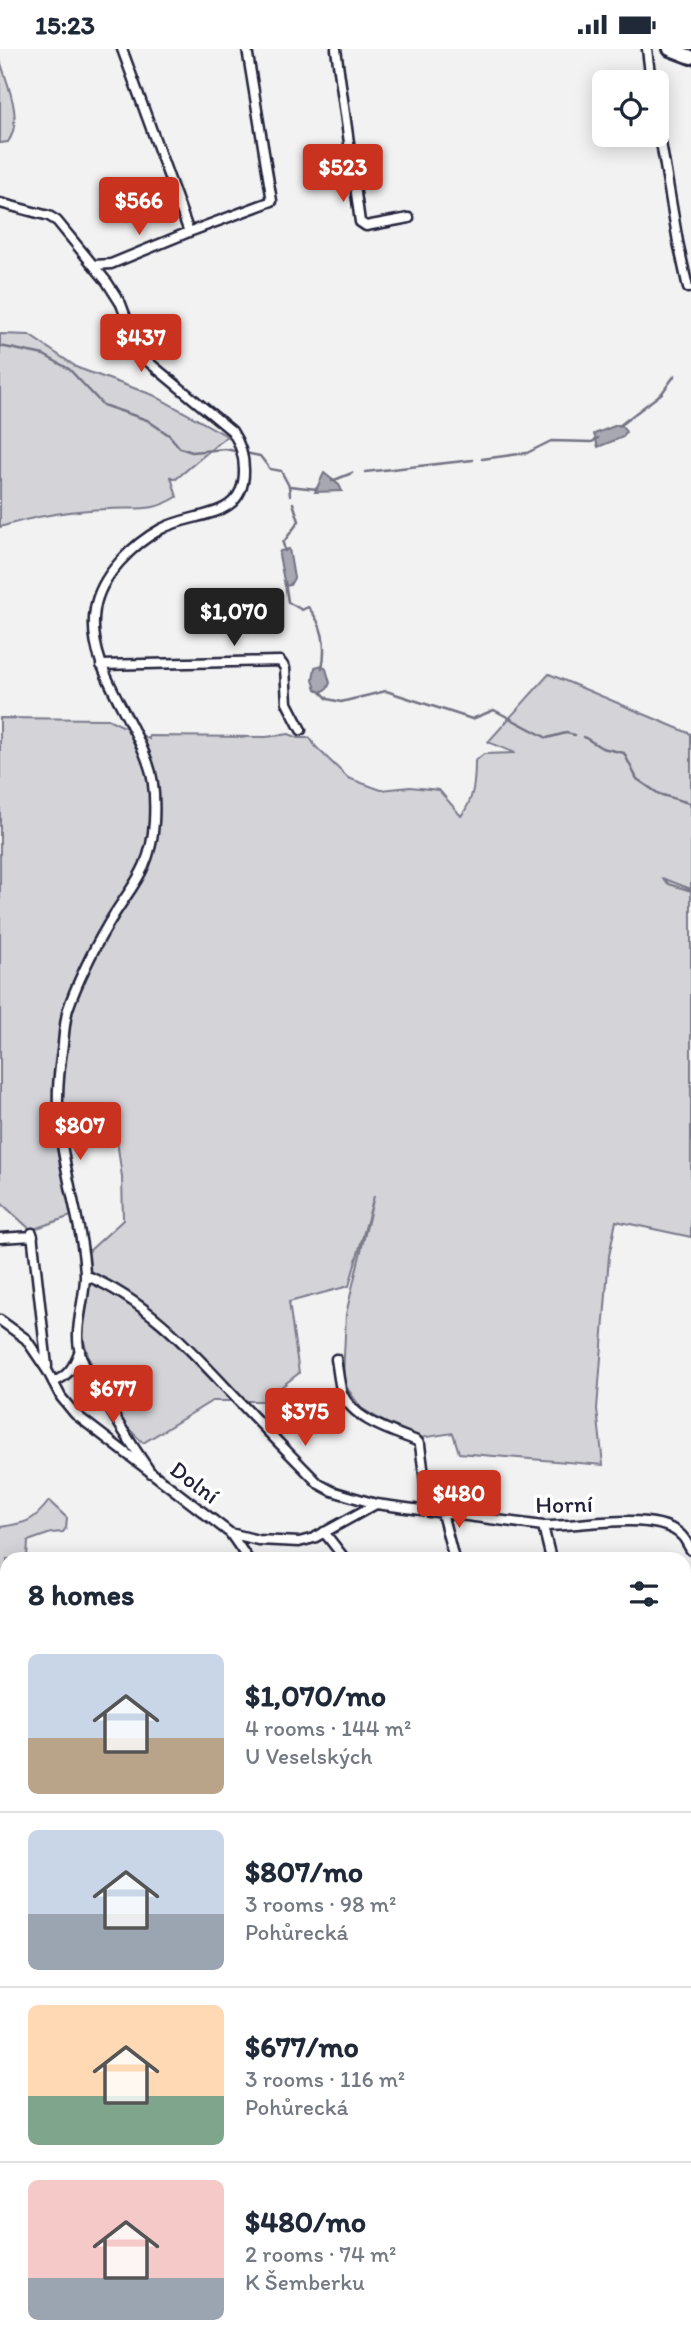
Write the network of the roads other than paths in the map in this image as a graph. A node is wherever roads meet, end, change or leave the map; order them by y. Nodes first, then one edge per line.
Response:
1 (122, 49) edge
2 (247, 49) edge
3 (337, 49) edge
4 (647, 49) edge
5 (670, 49) edge
6 (691, 57) edge
7 (650, 70) edge
8 (662, 147) edge
9 (0, 203) edge
10 (409, 218) dead end
11 (190, 232) junction
12 (93, 265) junction
13 (688, 288) dead end
14 (101, 666) junction
15 (301, 730) dead end
16 (0, 1238) edge
17 (85, 1275) junction
18 (0, 1320) edge
19 (80, 1350) junction
20 (336, 1359) dead end
21 (47, 1370) junction
22 (52, 1382) junction
23 (151, 1473) junction
24 (376, 1504) junction
25 (429, 1512) junction
26 (442, 1513) junction
27 (543, 1526) junction
28 (324, 1532) junction
29 (230, 1533) junction
30 (691, 1550) edge
31 (242, 1552) edge
32 (340, 1552) edge
33 (452, 1552) edge
34 (549, 1552) edge

1 - 11 street
2 - 11 street
3 - 10 street
4 - 7 street
5 - 6 main road
8 - 13 street
9 - 12 street
11 - 12 street
12 - 14 street
14 - 15 street
14 - 17 street
16 - 21 street
17 - 19 street
17 - 24 street, Horní
18 - 21 street, Dolní
19 - 22 street
19 - 23 street
20 - 25 street
21 - 22 street, Dolní
22 - 23 street, Dolní
23 - 29 street, Dolní
24 - 25 street, Horní
24 - 28 street
25 - 26 street, Horní
26 - 27 street, Horní
26 - 33 street
27 - 30 street, Horní
27 - 34 street
28 - 29 street
28 - 32 street
29 - 31 street, Dolní

